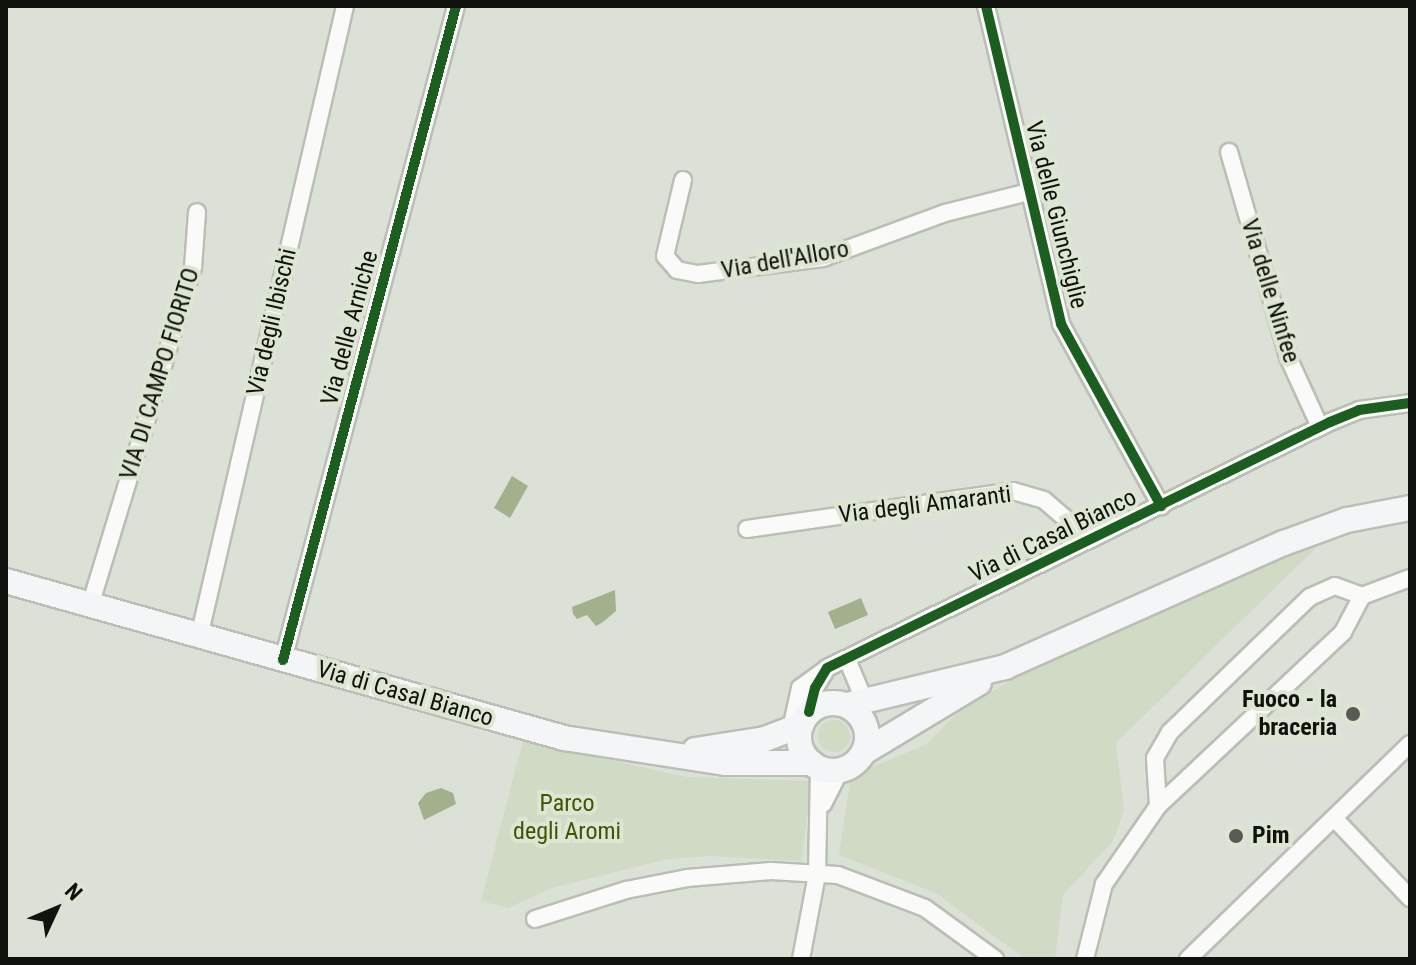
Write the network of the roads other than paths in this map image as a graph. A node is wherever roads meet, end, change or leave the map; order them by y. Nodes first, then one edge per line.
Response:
1 (345, 6) edge
2 (456, 6) edge
3 (986, 6) edge
4 (1229, 152) dead end
5 (683, 180) dead end
6 (1028, 192) junction
7 (197, 212) dead end
8 (1410, 403) edge
9 (1320, 427) junction
10 (1161, 506) junction
11 (1410, 508) edge
12 (747, 529) dead end
13 (1088, 538) junction
14 (1410, 578) edge
15 (6, 581) edge
16 (1362, 596) junction
17 (90, 606) junction
18 (199, 637) junction
19 (847, 659) junction
20 (283, 660) junction
21 (1005, 667) junction
22 (827, 668) junction
23 (856, 704) junction
24 (800, 722) junction
25 (1410, 744) edge
26 (864, 752) junction
27 (669, 755) junction
28 (824, 767) junction
29 (1158, 806) junction
30 (1335, 819) junction
31 (817, 874) junction
32 (1410, 898) edge
33 (535, 919) dead end
34 (801, 959) edge
35 (995, 959) edge
36 (1085, 959) edge
37 (1188, 959) edge

1 - 18 street, Via degli Ibischi
2 - 20 street, Via delle Arniche
3 - 6 street, Via delle Giunchiglie
4 - 9 street, Via delle Ninfee
5 - 6 street, Via dell'Alloro
6 - 10 street, Via delle Giunchiglie
7 - 17 street, VIA DI CAMPO FIORITO
8 - 9 street, Via di Casal Bianco
9 - 10 street, Via di Casal Bianco
10 - 13 street, Via di Casal Bianco
11 - 21 main road
12 - 13 street, Via degli Amaranti
13 - 19 street, Via di Casal Bianco
14 - 16 street
15 - 17 main road, Via di Casal Bianco
16 - 29 street
16 - 29 street
17 - 18 main road, Via di Casal Bianco
18 - 20 main road, Via di Casal Bianco
19 - 22 street, Via di Casal Bianco
19 - 23 street
20 - 27 main road, Via di Casal Bianco
21 - 23 main road
21 - 26 main road
22 - 24 street
22 - 24 street, Via di Casal Bianco
23 - 24 main road
23 - 26 main road
24 - 27 main road
24 - 28 main road
25 - 30 street
26 - 28 main road
27 - 28 main road, Via di Casal Bianco
28 - 31 street
29 - 36 street
30 - 32 street
30 - 37 street
31 - 33 street
31 - 34 street
31 - 35 street

